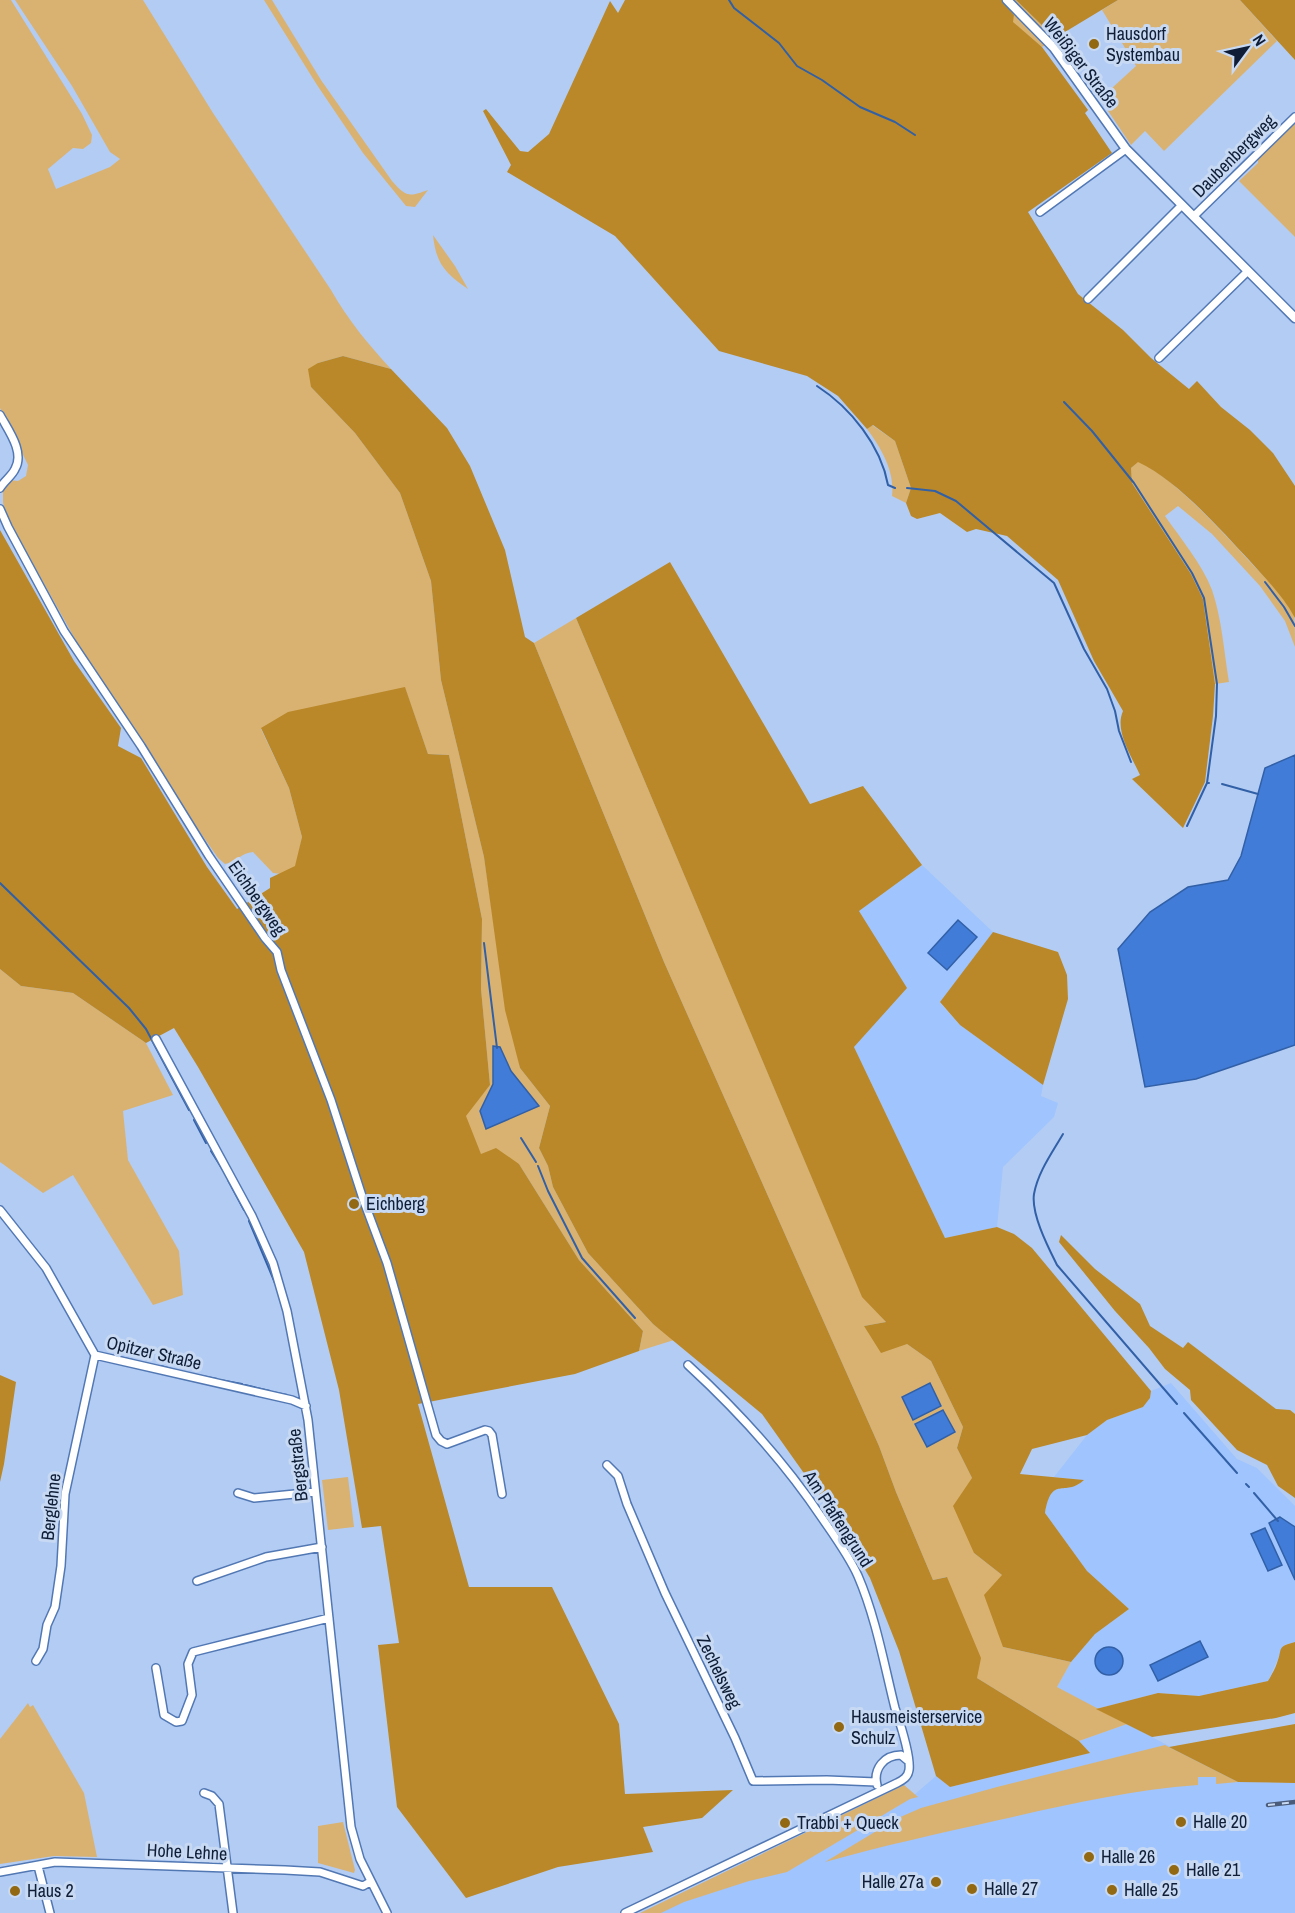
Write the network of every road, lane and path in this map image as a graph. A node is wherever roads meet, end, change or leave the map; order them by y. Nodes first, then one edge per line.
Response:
1 (1007, 0) edge
2 (1295, 117) edge
3 (1126, 148) junction
4 (1182, 205) junction
5 (1040, 212) dead end
6 (1194, 216) junction
7 (1248, 271) junction
8 (1088, 300) dead end
9 (1295, 318) edge
10 (1159, 358) dead end
11 (0, 415) edge
12 (0, 488) edge
13 (0, 509) edge
14 (156, 1038) dead end
15 (0, 1210) edge
16 (95, 1355) junction
17 (688, 1365) dead end
18 (306, 1406) junction
19 (607, 1465) dead end
20 (315, 1492) junction
21 (238, 1493) dead end
22 (502, 1494) dead end
23 (322, 1547) junction
24 (197, 1581) dead end
25 (329, 1618) junction
26 (36, 1660) dead end
27 (156, 1668) dead end
28 (908, 1761) junction
29 (876, 1782) junction
30 (879, 1791) junction
31 (204, 1793) dead end
32 (38, 1866) junction
33 (228, 1869) junction
34 (0, 1872) edge
35 (370, 1882) junction
36 (50, 1913) edge
37 (233, 1913) edge
38 (387, 1913) edge
39 (625, 1913) edge

1 - 3 street, Weißiger Straße
2 - 6 street, Daubenbergweg
3 - 4 street, Weißiger Straße
3 - 5 street
4 - 6 street, Weißiger Straße
4 - 8 street
6 - 7 street, Weißiger Straße
7 - 9 street, Weißiger Straße
7 - 10 street
11 - 12 street
13 - 22 street, Eichbergweg
14 - 18 street, Bergstraße
15 - 16 street, Opitzer Straße
16 - 18 street, Opitzer Straße
16 - 26 street, Berglehne
17 - 28 street, Am Pfaffengrund
18 - 20 street, Bergstraße
19 - 29 street, Zechelsweg
20 - 21 street
20 - 23 street, Bergstraße
23 - 24 street
23 - 25 street, Bergstraße
25 - 27 street
25 - 35 street, Bergstraße
28 - 29 street
28 - 30 street
29 - 30 street
30 - 39 street
31 - 33 street
32 - 33 street, Hohe Lehne
32 - 34 street, Hohe Lehne
32 - 36 street
33 - 35 street, Hohe Lehne
33 - 37 street
35 - 38 street, Bergstraße

